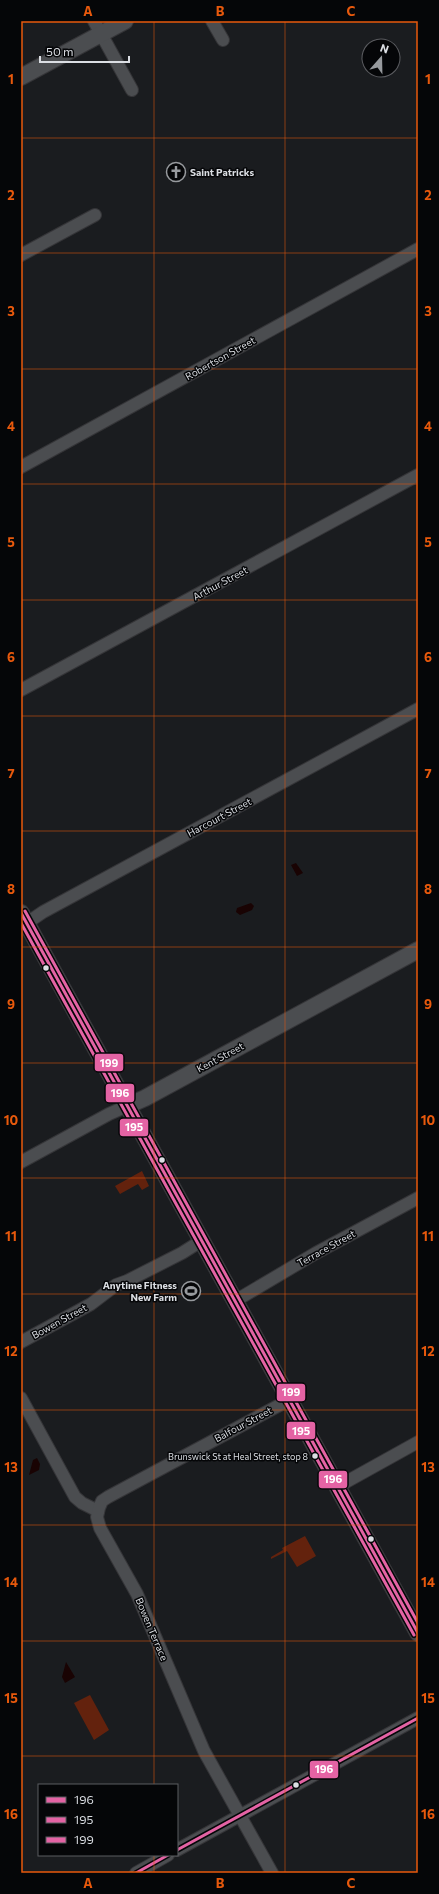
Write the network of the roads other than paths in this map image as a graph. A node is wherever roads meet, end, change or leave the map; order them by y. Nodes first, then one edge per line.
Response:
1 (125, 21) edge
2 (212, 21) edge
3 (97, 27) edge
4 (223, 40) dead end
5 (21, 77) edge
6 (132, 90) dead end
7 (95, 215) dead end
8 (418, 249) edge
9 (21, 255) edge
10 (21, 467) edge
11 (418, 475) edge
12 (21, 690) edge
13 (418, 709) edge
14 (23, 922) edge
15 (418, 950) edge
16 (127, 1106) junction
17 (21, 1162) edge
18 (418, 1198) edge
19 (201, 1241) junction
20 (235, 1301) junction
21 (21, 1342) edge
22 (21, 1398) edge
23 (289, 1400) junction
24 (418, 1442) edge
25 (337, 1487) junction
26 (98, 1511) junction
27 (418, 1634) edge
28 (418, 1718) edge
29 (240, 1815) junction
30 (178, 1849) edge
31 (166, 1856) edge
32 (136, 1873) edge
33 (272, 1873) edge

1 - 3 main road
2 - 4 street
3 - 5 main road
3 - 6 street
7 - 9 street
8 - 10 street, Robertson Street
11 - 12 street, Arthur Street
13 - 14 street, Harcourt Street
14 - 16 main road
15 - 16 main road, Kent Street
16 - 17 street, Kent Street
16 - 19 main road
18 - 20 street, Terrace Street
19 - 20 main road
19 - 21 street, Bowen Street
20 - 23 main road
22 - 26 street
23 - 25 main road
23 - 26 street, Balfour Street
24 - 25 street
25 - 27 main road
26 - 29 street, Bowen Terrace
28 - 29 street
29 - 30 street
29 - 33 street, Bowen Terrace
31 - 32 street

